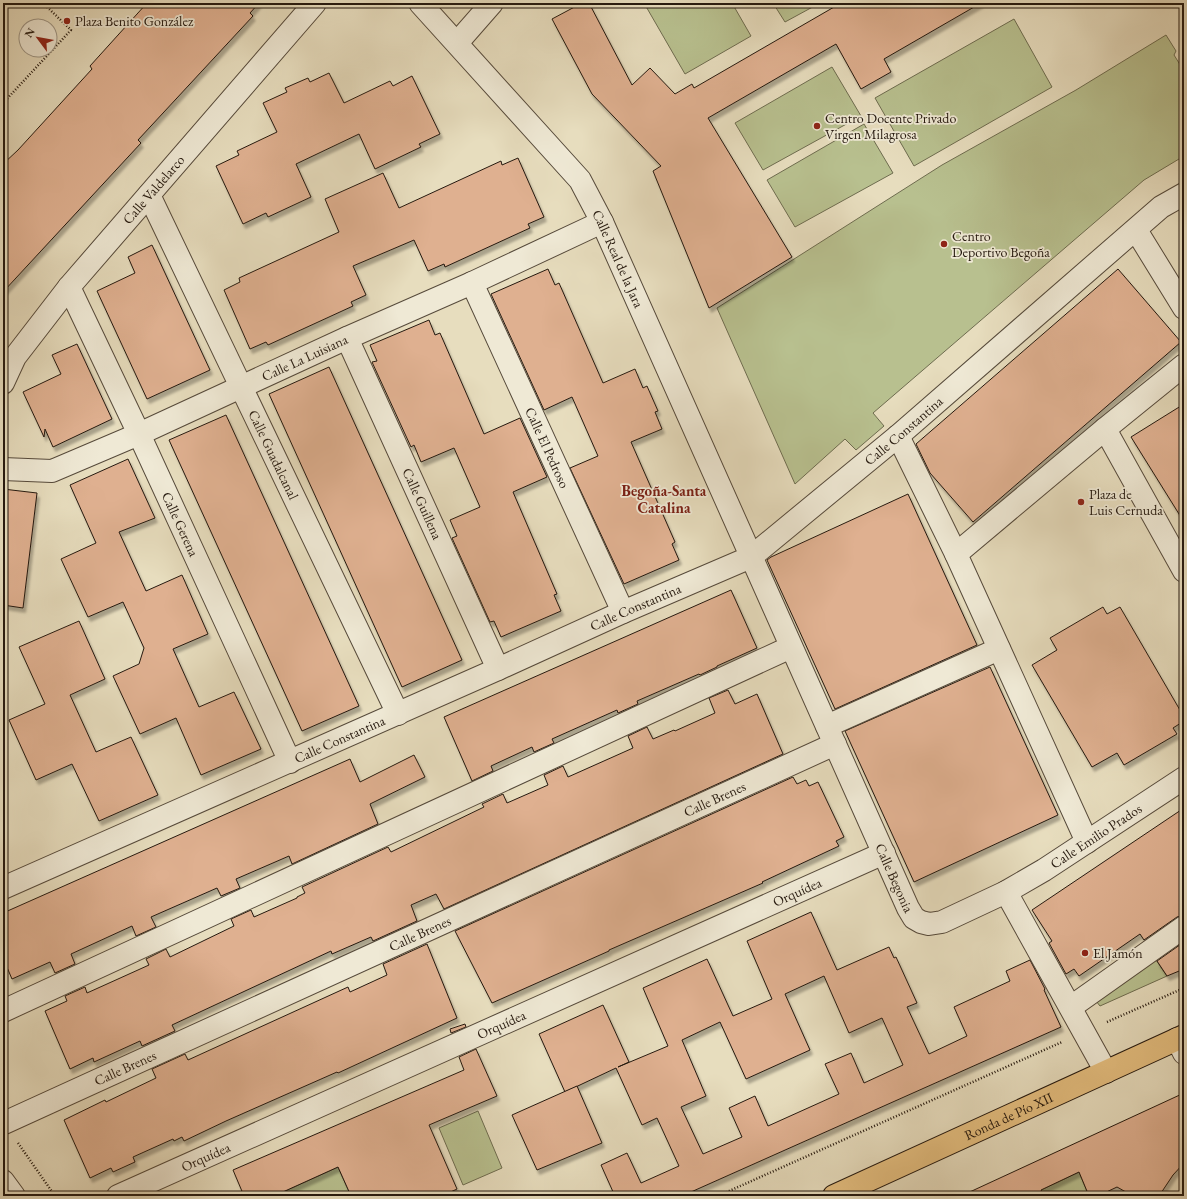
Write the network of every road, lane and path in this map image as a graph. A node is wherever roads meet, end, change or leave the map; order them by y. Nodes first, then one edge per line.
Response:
1 (45, 3) edge
2 (315, 3) edge
3 (420, 3) edge
4 (492, 3) edge
5 (457, 43) junction
6 (3, 103) edge
7 (1184, 194) edge
8 (149, 195) junction
9 (602, 222) junction
10 (1136, 230) junction
11 (472, 283) junction
12 (69, 287) junction
13 (1184, 308) edge
14 (347, 338) junction
15 (1184, 365) edge
16 (3, 383) edge
17 (242, 387) junction
18 (1105, 428) junction
19 (139, 434) junction
20 (898, 436) junction
21 (3, 468) edge
22 (956, 554) junction
23 (751, 557) junction
24 (1184, 571) edge
25 (622, 612) junction
26 (791, 647) junction
27 (1000, 650) junction
28 (498, 669) junction
29 (398, 714) junction
30 (831, 735) junction
31 (290, 762) junction
32 (1184, 778) edge
33 (1087, 842) junction
34 (884, 853) junction
35 (3, 888) edge
36 (1006, 892) junction
37 (1184, 927) edge
38 (1184, 988) edge
39 (1071, 1007) junction
40 (3, 1011) edge
41 (1084, 1032) junction
42 (1182, 1043) edge
43 (1106, 1072) junction
44 (4, 1123) edge
45 (3, 1181) edge
46 (14, 1196) edge
47 (55, 1196) edge
48 (118, 1196) edge
49 (718, 1196) edge
50 (834, 1196) edge

1 - 6 path
2 - 8 street, Calle Valdelarco
3 - 5 street, Calle Real de la Jara
4 - 5 street
5 - 9 street, Calle Real de la Jara
7 - 10 street, Calle Constantina
8 - 12 street, Calle Valdelarco
8 - 17 street, Calle Guadalcanal
9 - 11 street, Calle La Luisiana
9 - 23 street, Calle Real de la Jara
10 - 13 street
10 - 20 street, Calle Constantina
11 - 14 street, Calle La Luisiana
11 - 25 street, Calle El Pedroso
12 - 16 street, Calle Valdelarco
12 - 19 street, Calle Gerena
14 - 17 street, Calle La Luisiana
14 - 28 street, Calle Guillena
15 - 18 street
17 - 19 street, Calle La Luisiana
17 - 29 street, Calle Guadalcanal
18 - 22 street
18 - 24 street
19 - 21 street, Calle La Luisiana
19 - 31 street, Calle Gerena
20 - 22 street
20 - 23 street, Calle Constantina
22 - 27 street
23 - 25 street, Calle Constantina
23 - 26 street, Calle Begonia
25 - 28 street, Calle Constantina
26 - 30 street, Calle Begonia
26 - 40 street
27 - 30 street, Calle Brenes
27 - 33 street
28 - 29 street, Calle Constantina
29 - 31 street, Calle Constantina
30 - 34 street, Calle Begonia
30 - 44 street, Calle Brenes
31 - 35 street, Calle Constantina
32 - 33 street, Calle Emilio Prados
33 - 36 street, Calle Emilio Prados
34 - 36 street, Calle Begonia
34 - 48 street, Orquídea
36 - 39 street
37 - 39 street
38 - 41 path
39 - 41 street
41 - 43 street
41 - 49 path
42 - 43 main road, Ronda de Pío XII
43 - 50 main road, Ronda de Pío XII
44 - 47 path
45 - 46 street

